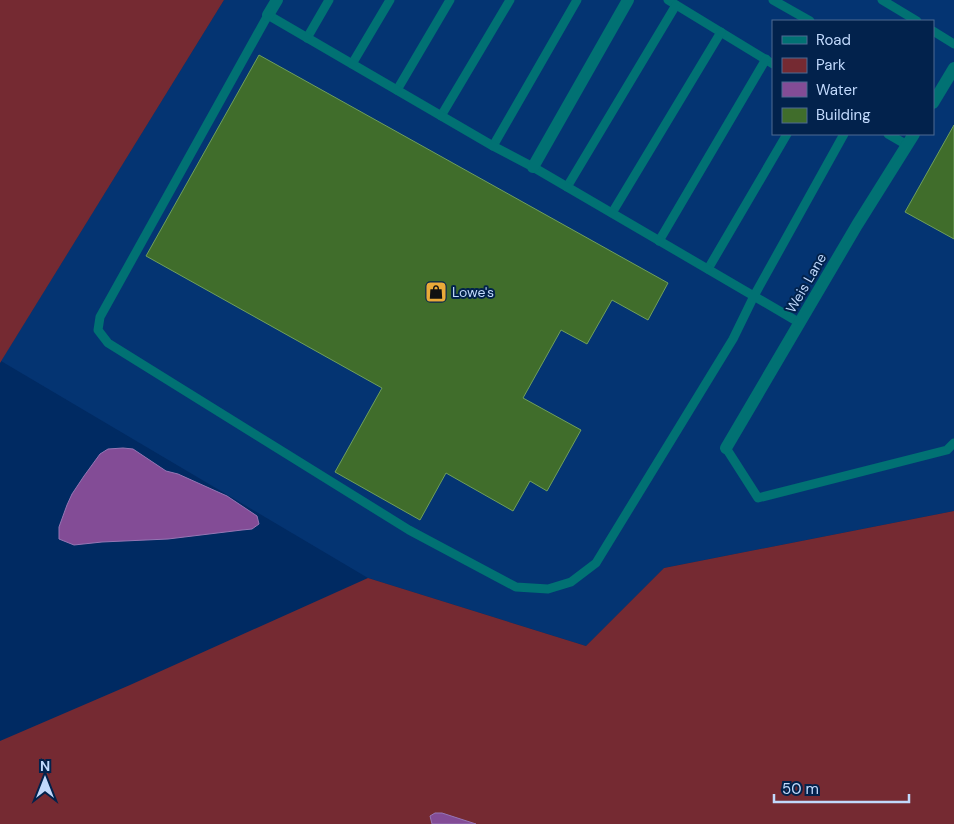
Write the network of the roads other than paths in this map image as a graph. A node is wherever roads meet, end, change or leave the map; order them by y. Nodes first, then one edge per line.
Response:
1 (277, 0) edge
2 (329, 0) edge
3 (390, 0) edge
4 (450, 0) edge
5 (510, 0) edge
6 (577, 0) edge
7 (628, 0) edge
8 (668, 0) edge
9 (774, 0) edge
10 (882, 0) edge
11 (676, 5) junction
12 (268, 16) junction
13 (808, 20) edge
14 (915, 20) edge
15 (721, 32) junction
16 (934, 32) edge
17 (307, 38) junction
18 (954, 44) edge
19 (769, 62) edge
20 (352, 64) junction
21 (954, 68) edge
22 (397, 90) junction
23 (934, 98) edge
24 (441, 116) junction
25 (786, 135) edge
26 (843, 135) edge
27 (890, 135) edge
28 (913, 135) edge
29 (907, 145) junction
30 (493, 146) junction
31 (533, 167) junction
32 (568, 187) junction
33 (612, 213) junction
34 (660, 241) junction
35 (708, 269) junction
36 (754, 296) junction
37 (800, 323) junction
38 (954, 443) edge
39 (726, 448) joint

1 - 12 street
2 - 17 lane
3 - 20 lane
4 - 22 lane
5 - 24 lane
6 - 30 lane
7 - 31 street
8 - 11 lane
9 - 13 lane
10 - 14 lane
11 - 15 lane
11 - 32 lane
12 - 17 lane
12 - 36 lane
15 - 19 lane
15 - 33 lane
16 - 18 lane
17 - 20 lane
19 - 34 lane
20 - 22 lane
21 - 23 street
22 - 24 lane
24 - 30 lane
25 - 35 lane
26 - 36 lane
27 - 29 lane
28 - 29 street, Weis Lane
29 - 37 street, Weis Lane
30 - 31 lane
31 - 32 lane
32 - 33 lane
33 - 34 lane
34 - 35 lane
35 - 36 lane
36 - 37 lane
37 - 39 street, Weis Lane
38 - 39 lane

